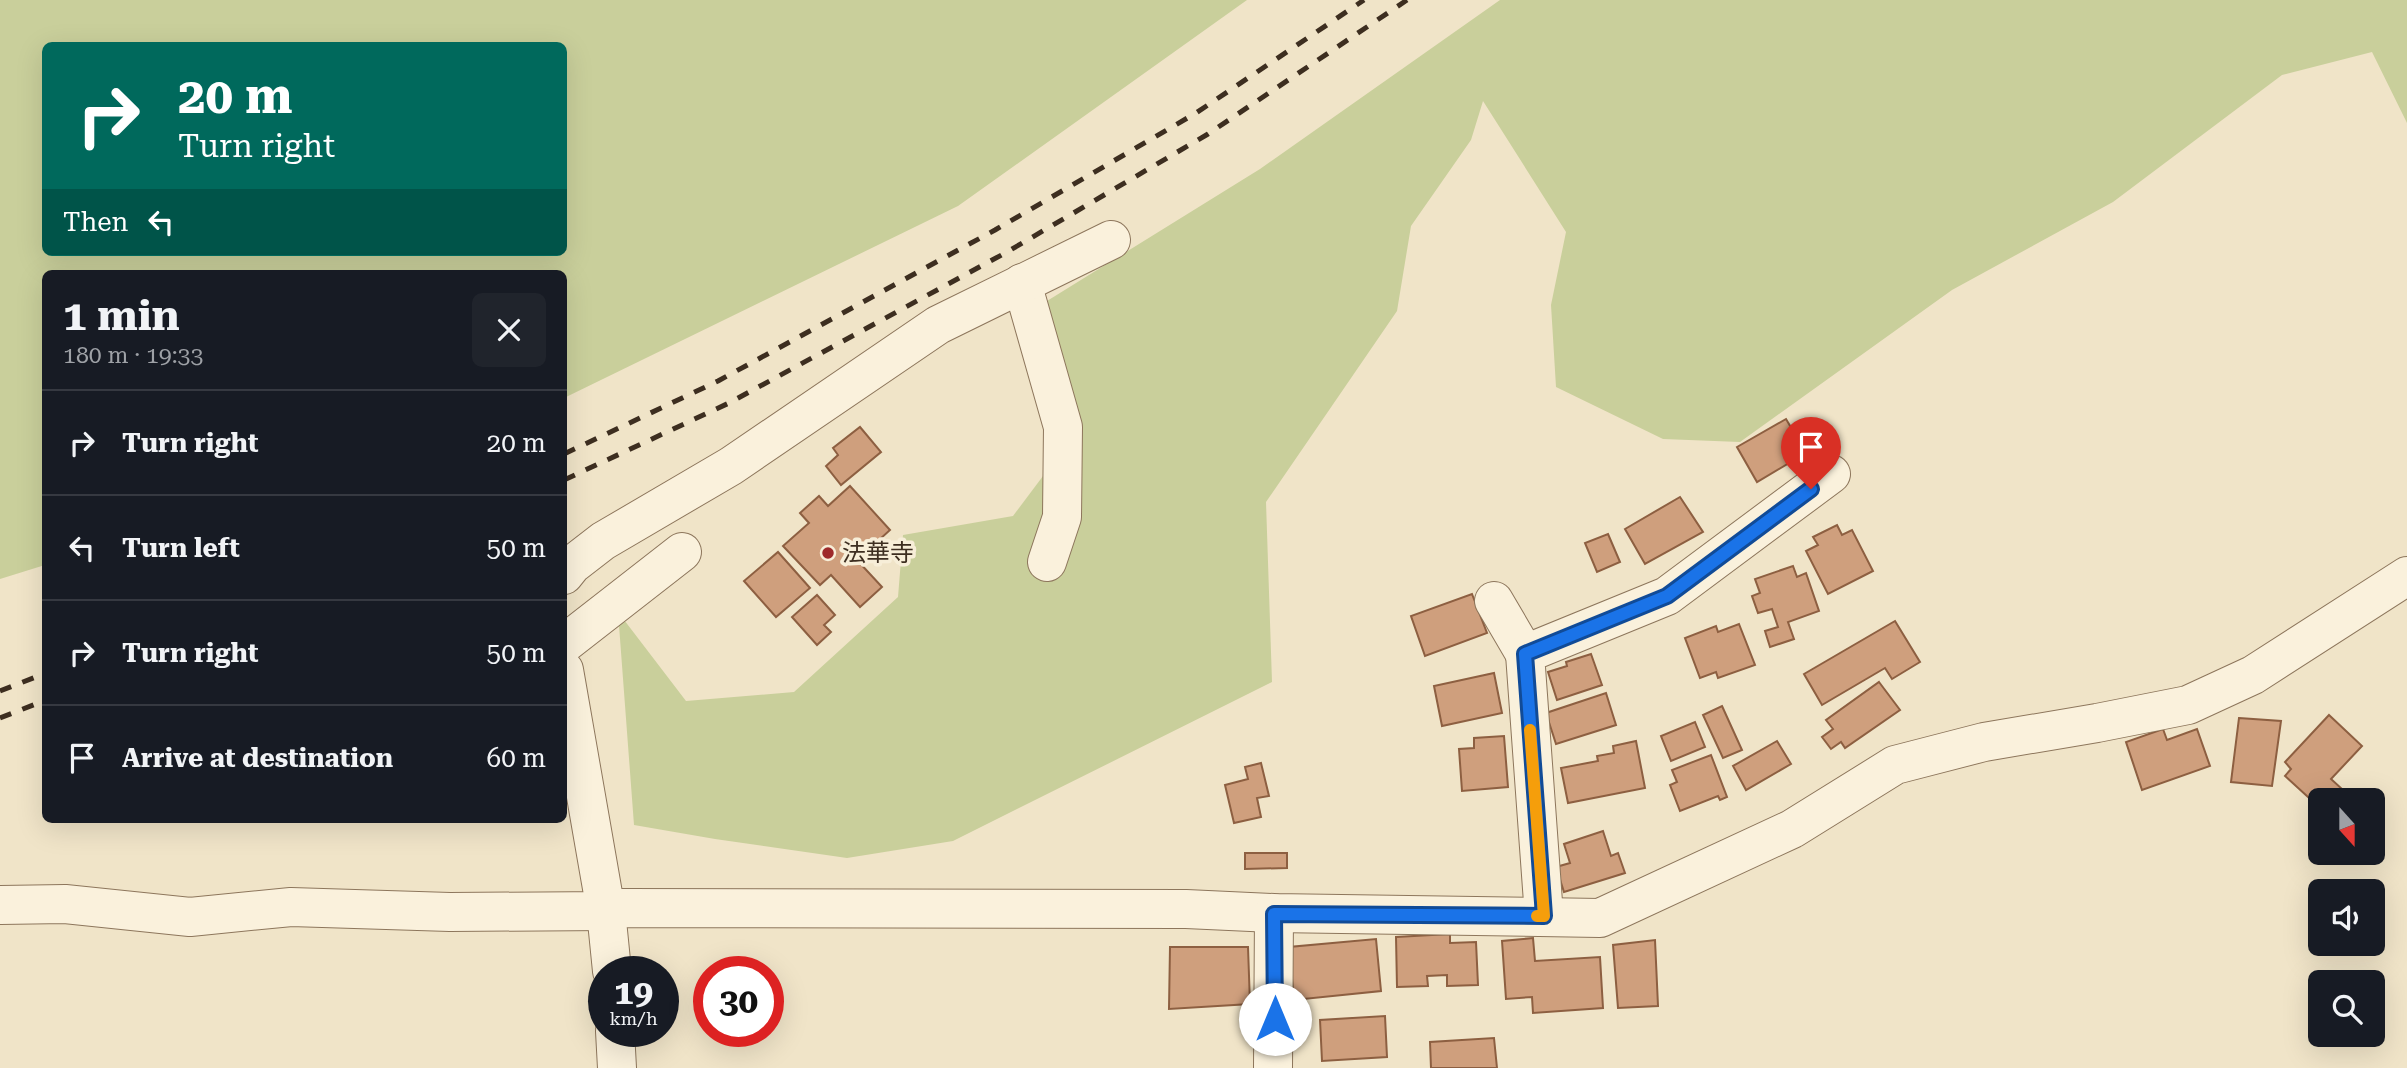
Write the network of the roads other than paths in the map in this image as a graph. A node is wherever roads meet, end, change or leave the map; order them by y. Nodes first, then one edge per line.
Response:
1 (1111, 240) dead end
2 (1022, 284) junction
3 (1831, 474) dead end
4 (682, 552) dead end
5 (1047, 562) dead end
6 (567, 571) edge
7 (2407, 576) edge
8 (1494, 601) dead end
9 (567, 642) edge
10 (1525, 654) junction
11 (567, 687) edge
12 (0, 905) edge
13 (606, 911) junction
14 (1274, 914) junction
15 (1544, 916) junction
16 (610, 956) edge
17 (616, 1047) edge
18 (617, 1068) edge
19 (1273, 1068) edge

1 - 2 street
2 - 5 street
2 - 6 street
3 - 10 street
4 - 9 street
7 - 15 street
8 - 10 street
10 - 15 street
11 - 13 street
12 - 13 street
13 - 14 street
13 - 16 street
14 - 15 street
14 - 19 street
17 - 18 street

